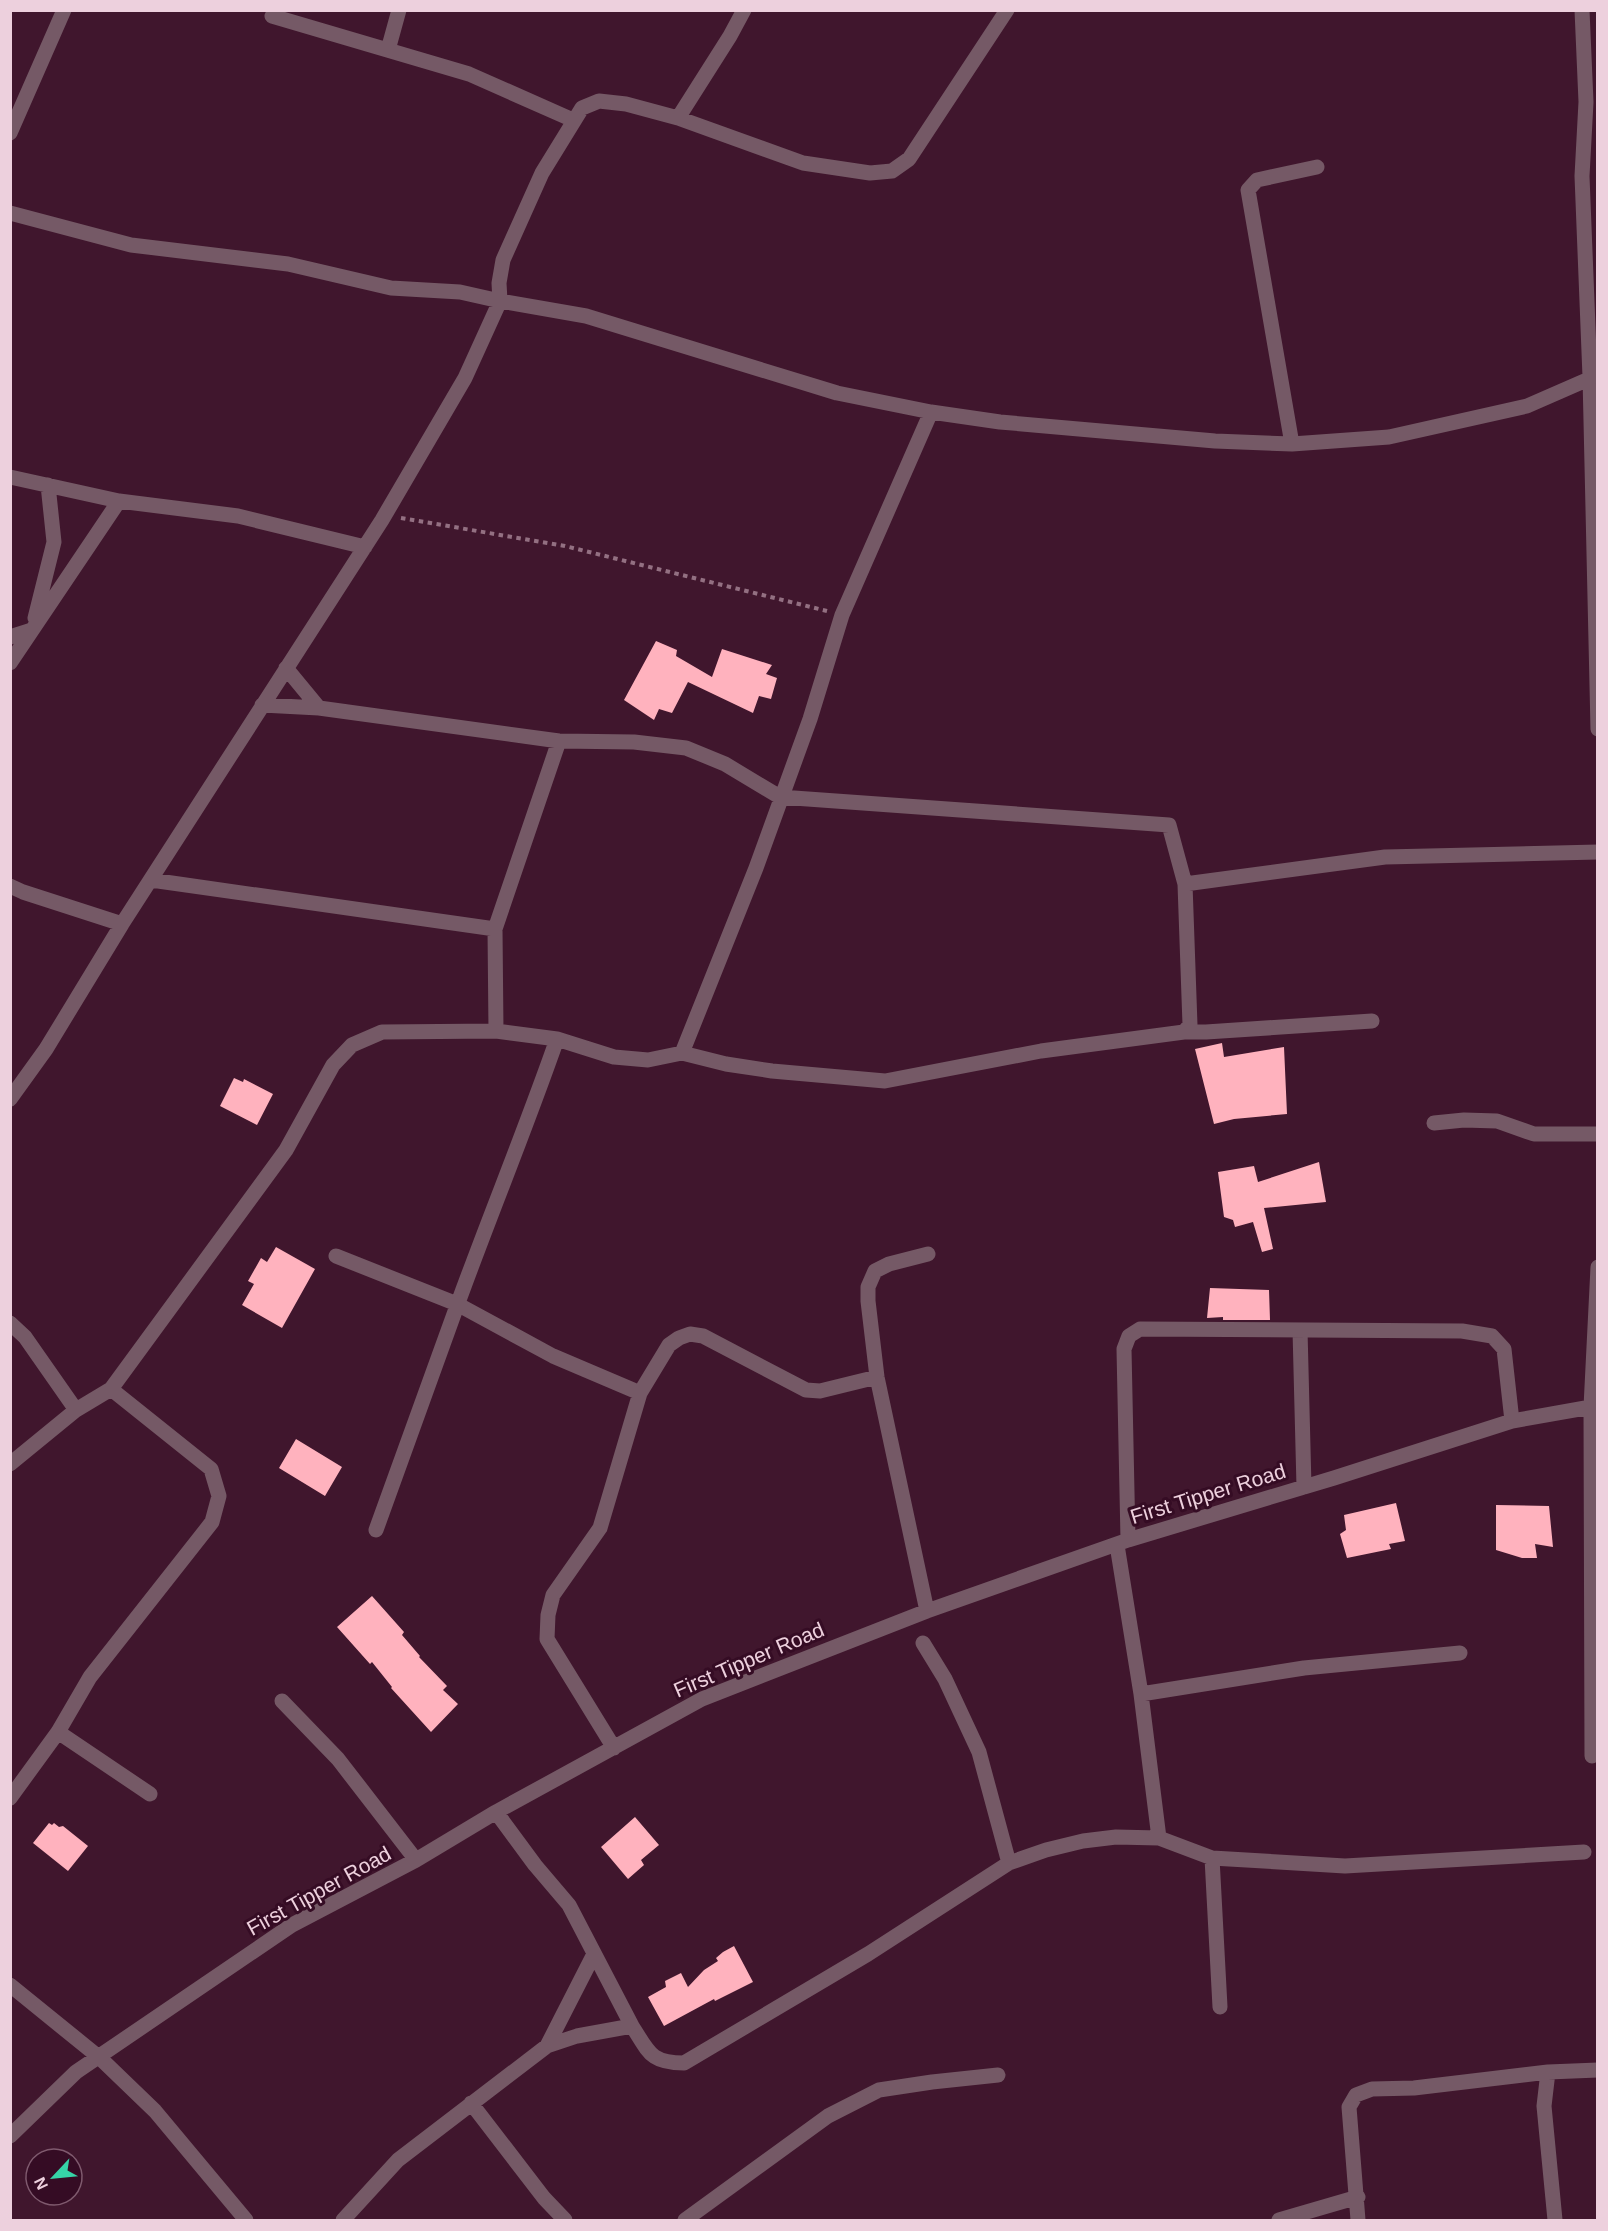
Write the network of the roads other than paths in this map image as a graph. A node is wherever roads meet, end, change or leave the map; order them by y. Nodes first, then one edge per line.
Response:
1 (64, 10) edge
2 (399, 10) edge
3 (744, 10) edge
4 (1007, 10) edge
5 (1582, 10) edge
6 (272, 16) dead end
7 (388, 50) junction
8 (1592, 101) edge
9 (678, 118) junction
10 (573, 120) junction
11 (10, 133) edge
12 (1317, 167) dead end
13 (10, 213) edge
14 (500, 301) junction
15 (1594, 376) edge
16 (931, 412) junction
17 (1292, 444) junction
18 (10, 477) edge
19 (48, 485) junction
20 (119, 501) junction
21 (365, 547) junction
22 (32, 630) junction
23 (10, 637) edge
24 (10, 663) edge
25 (286, 668) junction
26 (262, 705) junction
27 (319, 708) junction
28 (1598, 729) edge
29 (559, 741) junction
30 (780, 797) junction
31 (1598, 852) edge
32 (151, 880) junction
33 (1185, 884) junction
34 (10, 886) edge
35 (122, 924) junction
36 (495, 929) junction
37 (1372, 1020) dead end
38 (496, 1031) junction
39 (1184, 1032) junction
40 (557, 1039) junction
41 (682, 1053) junction
42 (10, 1099) edge
43 (1434, 1123) dead end
44 (1598, 1134) edge
45 (928, 1254) dead end
46 (336, 1256) dead end
47 (1598, 1267) edge
48 (457, 1304) junction
49 (10, 1323) edge
50 (1300, 1330) junction
51 (877, 1377) junction
52 (111, 1389) junction
53 (640, 1393) junction
54 (1591, 1407) junction
55 (76, 1410) junction
56 (1512, 1420) junction
57 (10, 1464) edge
58 (1304, 1487) junction
59 (1595, 1511) edge
60 (376, 1530) dead end
61 (1122, 1543) junction
62 (927, 1611) junction
63 (923, 1643) dead end
64 (1460, 1653) dead end
65 (1141, 1694) junction
66 (282, 1701) dead end
67 (58, 1732) junction
68 (614, 1748) junction
69 (1592, 1756) dead end
70 (150, 1794) dead end
71 (10, 1798) edge
72 (496, 1812) junction
73 (1159, 1838) junction
74 (1584, 1852) dead end
75 (1212, 1858) junction
76 (416, 1860) junction
77 (1009, 1863) junction
78 (594, 1954) junction
79 (10, 1985) edge
80 (1220, 2007) dead end
81 (632, 2026) junction
82 (547, 2046) junction
83 (100, 2058) junction
84 (1598, 2070) edge
85 (1548, 2072) junction
86 (998, 2075) dead end
87 (471, 2103) junction
88 (10, 2136) edge
89 (1358, 2197) junction
90 (246, 2220) edge
91 (343, 2220) edge
92 (565, 2220) edge
93 (685, 2220) edge
94 (1280, 2220) edge
95 (1358, 2220) edge
96 (1555, 2220) edge

1 - 11 street
2 - 7 street
3 - 9 street
4 - 9 street
5 - 8 street
6 - 7 street
7 - 10 street
8 - 15 street
9 - 10 street
10 - 14 street
12 - 17 street
13 - 14 street
14 - 16 street
14 - 21 street
15 - 17 street
15 - 28 street
16 - 17 street
16 - 30 street
18 - 19 street
19 - 20 street
19 - 22 street
20 - 21 street
20 - 22 street
21 - 25 street
22 - 23 street
22 - 24 street
25 - 26 street
25 - 27 street
26 - 27 street
26 - 32 street
27 - 29 street
29 - 30 street
29 - 36 street
30 - 33 street
30 - 41 street
31 - 33 street
32 - 35 street
32 - 36 street
33 - 39 street
34 - 35 street
35 - 42 street
36 - 38 street
37 - 39 street
38 - 40 street
38 - 52 street
39 - 41 street
40 - 41 street
40 - 48 street
43 - 44 street
45 - 51 street
46 - 48 street
47 - 54 street
48 - 53 street
48 - 60 street
49 - 55 street
50 - 56 street
50 - 58 street
50 - 61 street
51 - 53 street
51 - 62 street
52 - 55 street
52 - 67 street
53 - 68 street
54 - 56 street, First Tipper Road
54 - 59 street
55 - 57 street
56 - 58 street, First Tipper Road
58 - 61 street, First Tipper Road
59 - 69 street
61 - 62 street, First Tipper Road
61 - 65 street
62 - 68 street, First Tipper Road
63 - 77 street
64 - 65 street
65 - 73 street
66 - 76 street
67 - 70 street
67 - 71 street
68 - 72 street, First Tipper Road
72 - 76 street, First Tipper Road
72 - 78 street
73 - 75 street
73 - 77 street
74 - 75 street
75 - 80 street
76 - 83 street, First Tipper Road
77 - 81 street
78 - 81 street
78 - 82 street
79 - 83 street
81 - 82 street
82 - 87 street
83 - 88 street, First Tipper Road
83 - 90 street
84 - 85 street
85 - 89 street
85 - 96 street
86 - 93 street
87 - 91 street
87 - 92 street
89 - 94 street
89 - 95 street

